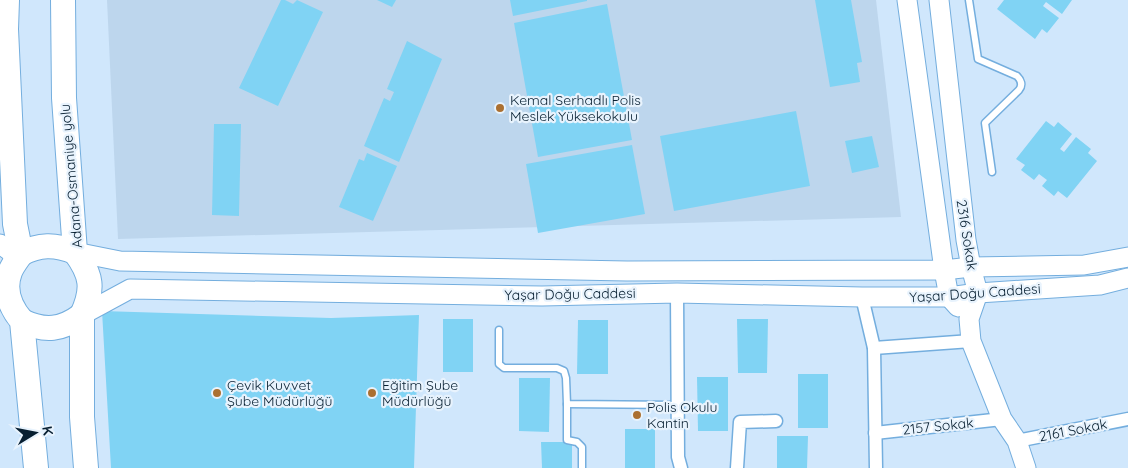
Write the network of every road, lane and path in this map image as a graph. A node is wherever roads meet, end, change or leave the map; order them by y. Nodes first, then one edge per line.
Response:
1 (6, 0) edge
2 (63, 0) edge
3 (907, 0) edge
4 (939, 0) edge
5 (969, 0) edge
6 (10, 116) junction
7 (0, 149) edge
8 (992, 172) dead end
9 (75, 252) junction
10 (12, 254) edge
11 (1128, 257) edge
12 (971, 267) junction
13 (944, 270) junction
14 (1128, 278) edge
15 (677, 293) junction
16 (978, 293) junction
17 (862, 297) junction
18 (949, 298) junction
19 (82, 315) junction
20 (13, 317) edge
21 (969, 319) junction
22 (499, 330) dead end
23 (971, 340) junction
24 (874, 348) junction
25 (567, 404) junction
26 (677, 405) junction
27 (1002, 419) junction
28 (1128, 419) edge
29 (776, 421) dead end
30 (875, 433) junction
31 (1017, 441) junction
32 (36, 468) edge
33 (86, 468) edge
34 (582, 468) edge
35 (680, 468) edge
36 (737, 468) edge
37 (876, 468) edge
38 (1026, 468) edge

1 - 6 highway
2 - 9 highway, Adana-Osmaniye yolu
3 - 13 main road, 2316 Sokak
4 - 12 main road, 2316 Sokak
5 - 8 lane
6 - 7 main road
6 - 10 highway
9 - 10 highway, Yaşar Doğu Caddesi
9 - 13 main road, Yaşar Doğu Caddesi
9 - 19 highway, Adana-Osmaniye yolu
10 - 20 highway
11 - 12 main road, Yaşar Doğu Caddesi
12 - 13 main road, Yaşar Doğu Caddesi
12 - 16 main road, 2316 Sokak
13 - 18 main road, 2316 Sokak
14 - 16 main road, Yaşar Doğu Caddesi
15 - 17 main road, Yaşar Doğu Caddesi
15 - 19 main road, Yaşar Doğu Caddesi
15 - 26 street
16 - 18 main road, Yaşar Doğu Caddesi
16 - 21 main road
17 - 18 main road, Yaşar Doğu Caddesi
17 - 24 street
18 - 21 main road
19 - 20 highway, Yaşar Doğu Caddesi
19 - 33 highway, Adana-Osmaniye yolu
20 - 32 highway
21 - 23 main road
22 - 25 lane
23 - 24 street
23 - 27 main road
24 - 30 street
25 - 26 lane
25 - 34 lane
26 - 35 street
27 - 30 street, 2157 Sokak
27 - 31 main road
28 - 31 street, 2161 Sokak
29 - 36 street
30 - 37 street
31 - 38 main road

